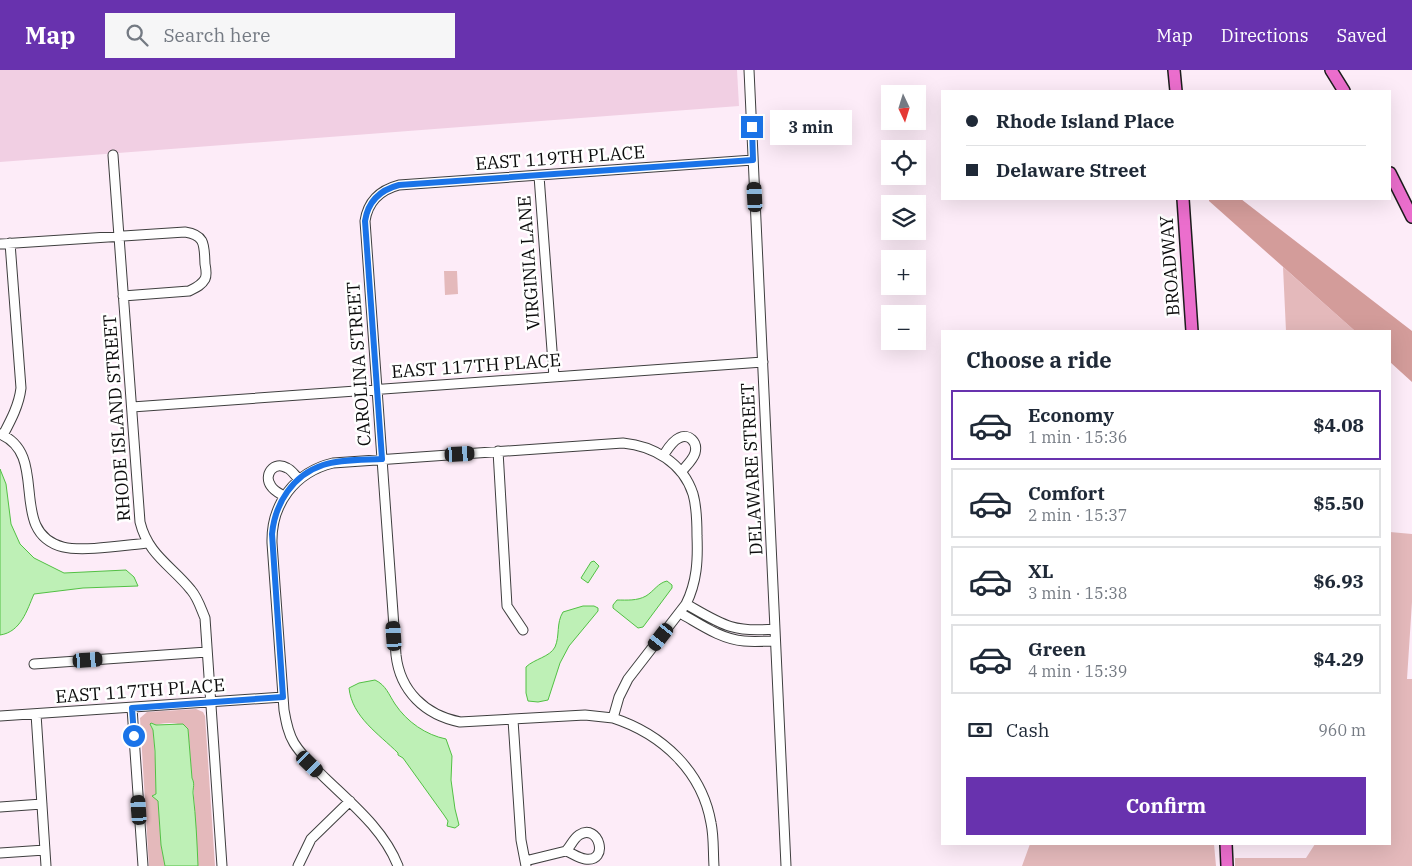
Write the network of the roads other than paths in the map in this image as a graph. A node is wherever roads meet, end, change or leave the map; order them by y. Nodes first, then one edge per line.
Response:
1 (749, 70) edge
2 (1174, 70) edge
3 (1331, 70) edge
4 (1176, 90) edge
5 (1343, 90) edge
6 (114, 155) dead end
7 (753, 160) junction
8 (1391, 175) edge
9 (539, 176) junction
10 (373, 200) joint
11 (1183, 200) edge
12 (1412, 217) edge
13 (119, 236) junction
14 (0, 244) edge
15 (10, 244) junction
16 (124, 296) junction
17 (1192, 330) edge
18 (763, 362) junction
19 (554, 377) junction
20 (378, 390) junction
21 (132, 408) junction
22 (2, 435) edge
23 (498, 452) junction
24 (662, 456) junction
25 (382, 459) junction
26 (681, 472) junction
27 (299, 479) junction
28 (284, 496) junction
29 (148, 543) junction
30 (686, 604) junction
31 (680, 613) junction
32 (774, 629) junction
33 (523, 630) dead end
34 (775, 641) junction
35 (207, 652) junction
36 (34, 664) dead end
37 (283, 697) junction
38 (210, 702) junction
39 (132, 708) junction
40 (36, 714) junction
41 (0, 716) edge
42 (613, 718) junction
43 (512, 720) junction
44 (350, 801) junction
45 (42, 804) junction
46 (0, 807) edge
47 (1226, 845) edge
48 (45, 850) junction
49 (566, 851) dead end
50 (0, 853) edge
51 (526, 864) edge
52 (46, 866) edge
53 (143, 866) edge
54 (222, 866) edge
55 (298, 866) edge
56 (398, 866) edge
57 (714, 866) edge
58 (786, 866) edge
59 (1227, 866) edge

1 - 7 street, DELAWARE STREET
2 - 4 main road
3 - 5 main road
6 - 13 street, RHODE ISLAND STREET
7 - 9 street, EAST 119TH PLACE
7 - 18 street, DELAWARE STREET
8 - 12 main road
9 - 10 street, EAST 119TH PLACE
9 - 19 street, VIRGINIA LANE
10 - 20 street, CAROLINA STREET
11 - 17 main road, BROADWAY
13 - 15 street
13 - 16 street, RHODE ISLAND STREET
13 - 16 street
14 - 15 street
15 - 22 street
16 - 21 street, RHODE ISLAND STREET
18 - 19 street, EAST 117TH PLACE
18 - 32 street, DELAWARE STREET
19 - 20 street, EAST 117TH PLACE
20 - 21 street, EAST 117TH PLACE
20 - 25 street, CAROLINA STREET
21 - 29 street, RHODE ISLAND STREET
22 - 29 street
23 - 24 street
23 - 25 street
23 - 33 street
24 - 26 street
24 - 26 street
25 - 27 street
25 - 43 street, CAROLINA STREET
26 - 30 street
27 - 28 street
27 - 28 street
28 - 37 street
29 - 35 street, RHODE ISLAND STREET
30 - 31 street
30 - 32 street
31 - 34 street
31 - 42 street
32 - 34 street, DELAWARE STREET
34 - 58 street, DELAWARE STREET
35 - 36 street
35 - 38 street, RHODE ISLAND STREET
37 - 38 street, EAST 117TH PLACE
37 - 44 street
38 - 39 street, EAST 117TH PLACE
38 - 54 street, RHODE ISLAND STREET
39 - 40 street, EAST 117TH PLACE
39 - 53 street
40 - 41 street, EAST 117TH PLACE
40 - 45 street
42 - 43 street, CAROLINA STREET
42 - 57 street, CAROLINA STREET
43 - 51 street
44 - 55 street
44 - 56 street
45 - 46 street
45 - 48 street
47 - 59 main road
48 - 50 street
48 - 52 street
49 - 51 street

